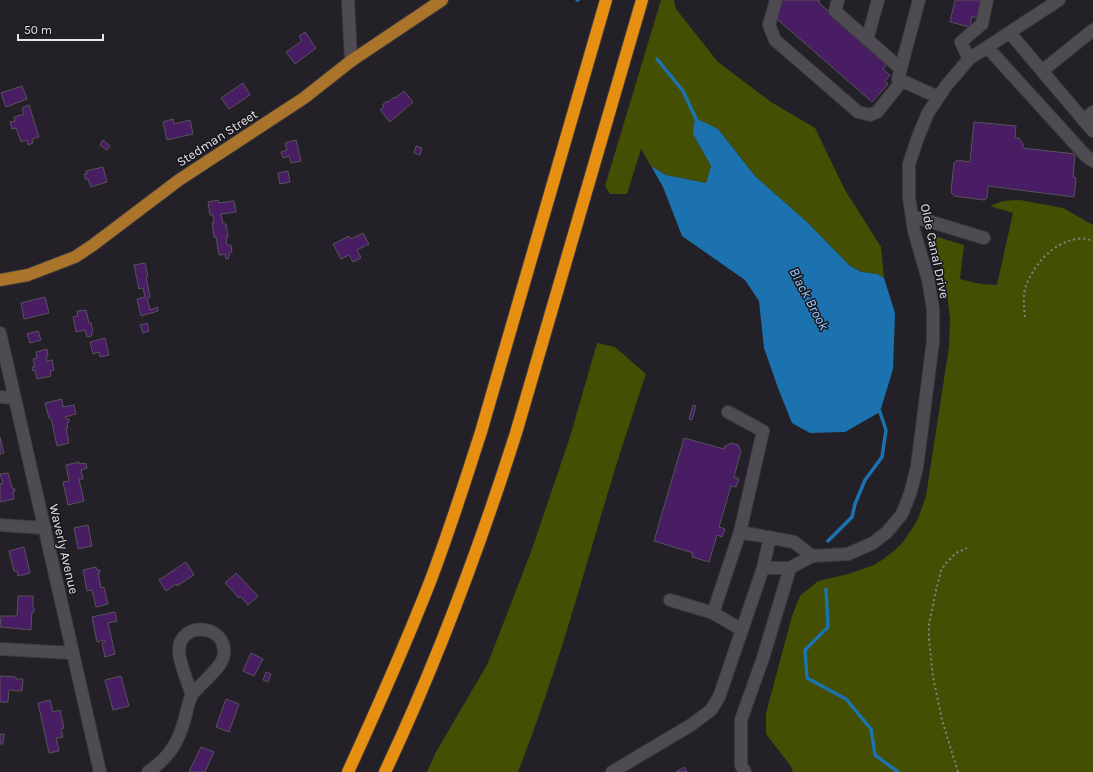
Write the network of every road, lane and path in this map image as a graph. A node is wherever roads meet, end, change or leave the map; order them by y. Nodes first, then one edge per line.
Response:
1 (348, 0) edge
2 (442, 0) edge
3 (606, 0) edge
4 (642, 0) edge
5 (776, 0) edge
6 (838, 0) edge
7 (878, 0) edge
8 (919, 0) edge
9 (987, 0) edge
10 (1060, 0) edge
11 (1093, 30) edge
12 (1010, 33) junction
13 (867, 40) junction
14 (987, 47) junction
15 (969, 59) junction
16 (351, 61) junction
17 (1042, 71) junction
18 (901, 75) junction
19 (938, 97) junction
20 (1093, 112) edge
21 (1084, 120) junction
22 (1093, 131) edge
23 (1093, 162) edge
24 (912, 216) junction
25 (984, 238) dead end
26 (1093, 241) edge
27 (0, 280) edge
28 (1025, 317) dead end
29 (0, 333) edge
30 (0, 397) edge
31 (15, 398) junction
32 (728, 412) dead end
33 (0, 526) edge
34 (44, 528) junction
35 (740, 532) junction
36 (770, 537) junction
37 (967, 548) dead end
38 (812, 556) junction
39 (763, 568) junction
40 (790, 568) junction
41 (670, 600) dead end
42 (713, 613) junction
43 (742, 630) junction
44 (0, 649) edge
45 (73, 653) junction
46 (192, 694) junction
47 (100, 772) edge
48 (148, 772) edge
49 (348, 772) edge
50 (385, 772) edge
51 (612, 772) edge
52 (745, 772) edge
53 (958, 772) edge

1 - 16 street
2 - 16 main road, Stedman Street
3 - 49 highway
4 - 50 highway
5 - 18 street
6 - 13 street
7 - 13 street
8 - 18 street
9 - 15 street
10 - 12 street, Olde Canal Drive
11 - 17 street
12 - 14 street, Olde Canal Drive
12 - 17 street
13 - 18 street
14 - 15 street, Olde Canal Drive
14 - 23 street
15 - 19 street, Olde Canal Drive
16 - 27 main road, Stedman Street
17 - 21 street
18 - 19 street
19 - 24 street, Olde Canal Drive
20 - 21 street
21 - 22 street
24 - 25 street
24 - 38 street, Olde Canal Drive
26 - 28 path
29 - 31 street, Waverly Avenue
30 - 31 street
31 - 34 street, Waverly Avenue
32 - 35 street
33 - 34 street
34 - 45 street, Waverly Avenue
35 - 36 street
35 - 42 street
36 - 38 street
36 - 39 street
37 - 53 path
38 - 40 street
39 - 40 street
39 - 43 street
40 - 52 street
41 - 42 street
42 - 43 street
43 - 51 street
44 - 45 street
45 - 47 street, Waverly Avenue
46 - 46 street
46 - 48 street

